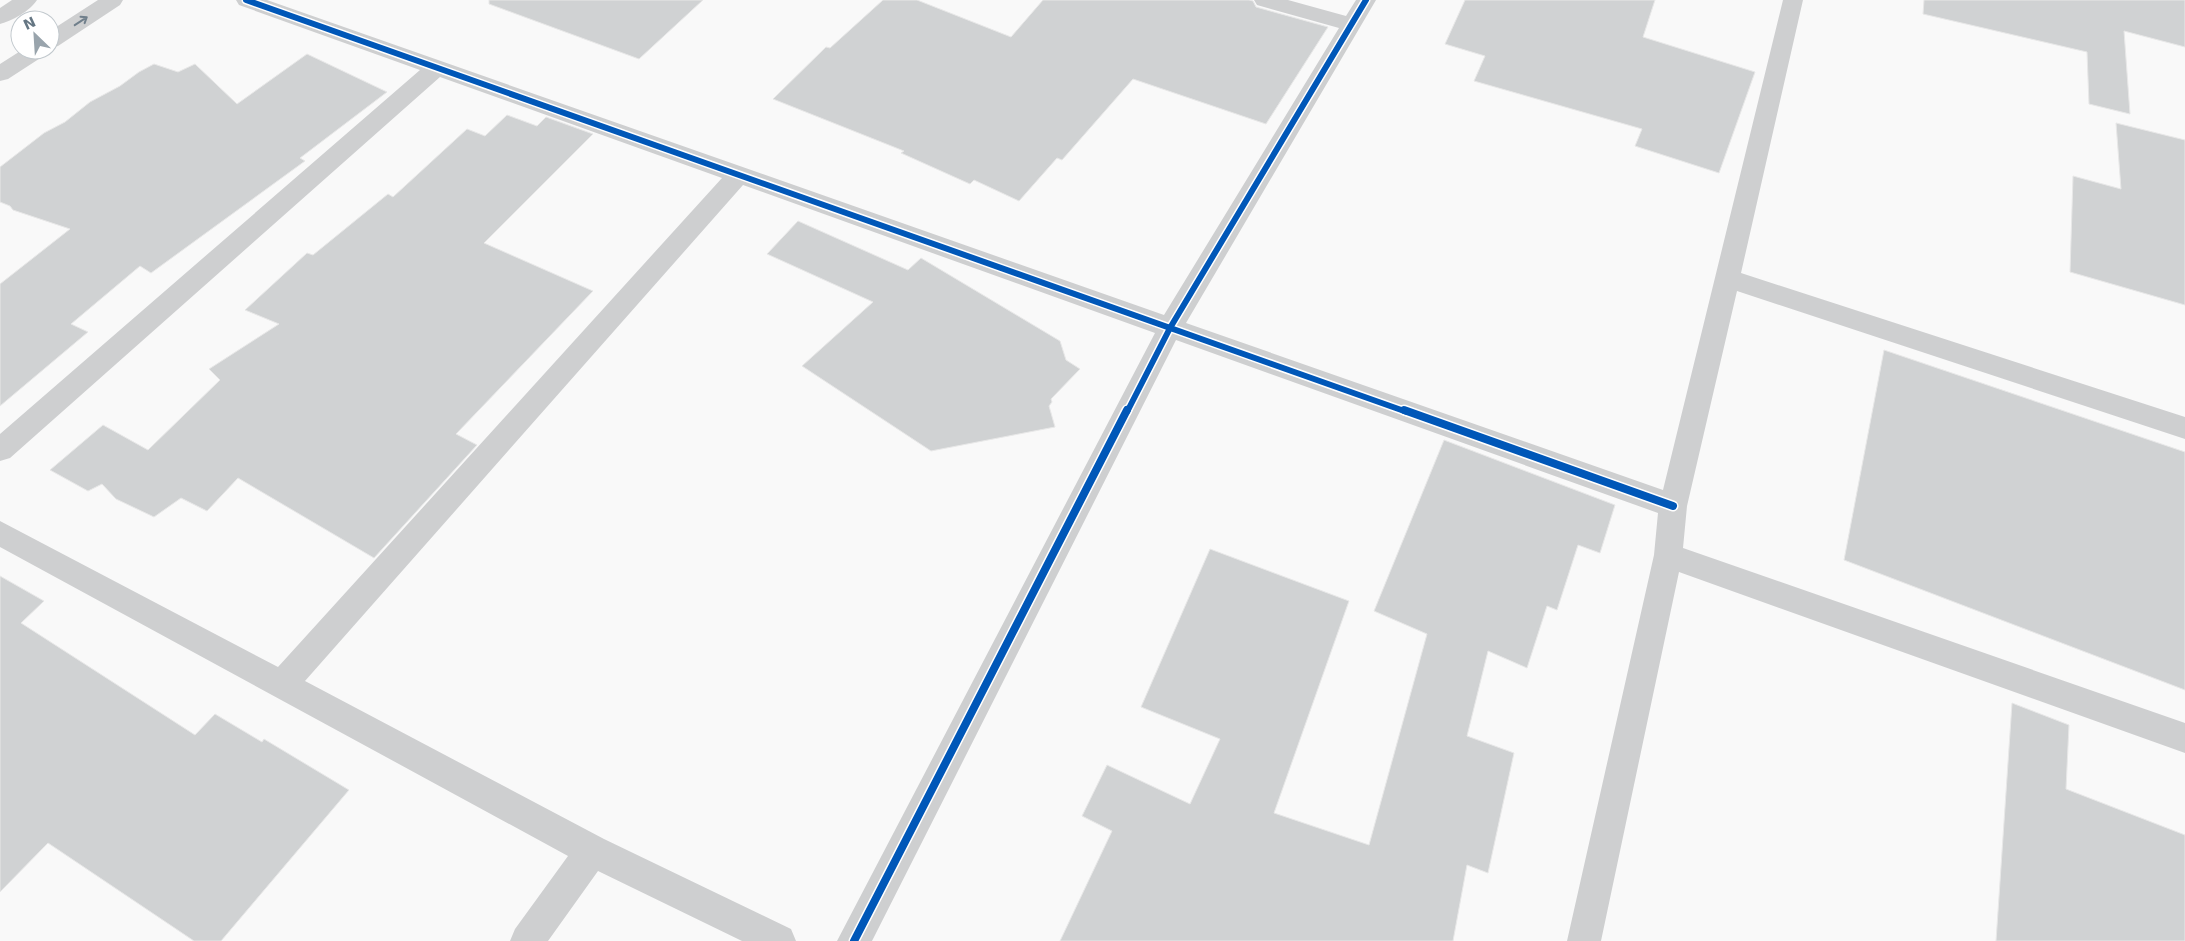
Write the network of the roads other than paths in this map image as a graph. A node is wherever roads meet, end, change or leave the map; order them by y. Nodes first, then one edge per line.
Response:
1 (27, 0) edge
2 (113, 0) edge
3 (246, 0) edge
4 (1264, 0) edge
5 (1366, 0) edge
6 (1793, 0) edge
7 (0, 17) edge
8 (1351, 24) junction
9 (60, 34) edge
10 (22, 60) edge
11 (437, 67) junction
12 (0, 74) edge
13 (738, 174) junction
14 (1727, 278) junction
15 (1170, 328) junction
16 (2185, 428) edge
17 (0, 450) edge
18 (1673, 506) junction
19 (0, 533) edge
20 (1668, 556) junction
21 (282, 685) junction
22 (2185, 738) edge
23 (592, 851) junction
24 (526, 941) edge
25 (779, 941) edge
26 (854, 941) edge
27 (1584, 941) edge

1 - 7 street
9 -> 2 street
3 - 11 street
4 - 8 street
5 - 8 street
6 - 14 street
8 - 15 street
10 - 12 street
11 - 13 street
11 - 17 street
13 - 15 street
13 - 21 street
14 - 16 street
14 - 18 street
15 - 18 street
15 - 26 street
18 - 20 street
19 - 21 street
20 - 22 street
20 - 27 street
21 - 23 street
23 - 24 street
23 - 25 street

